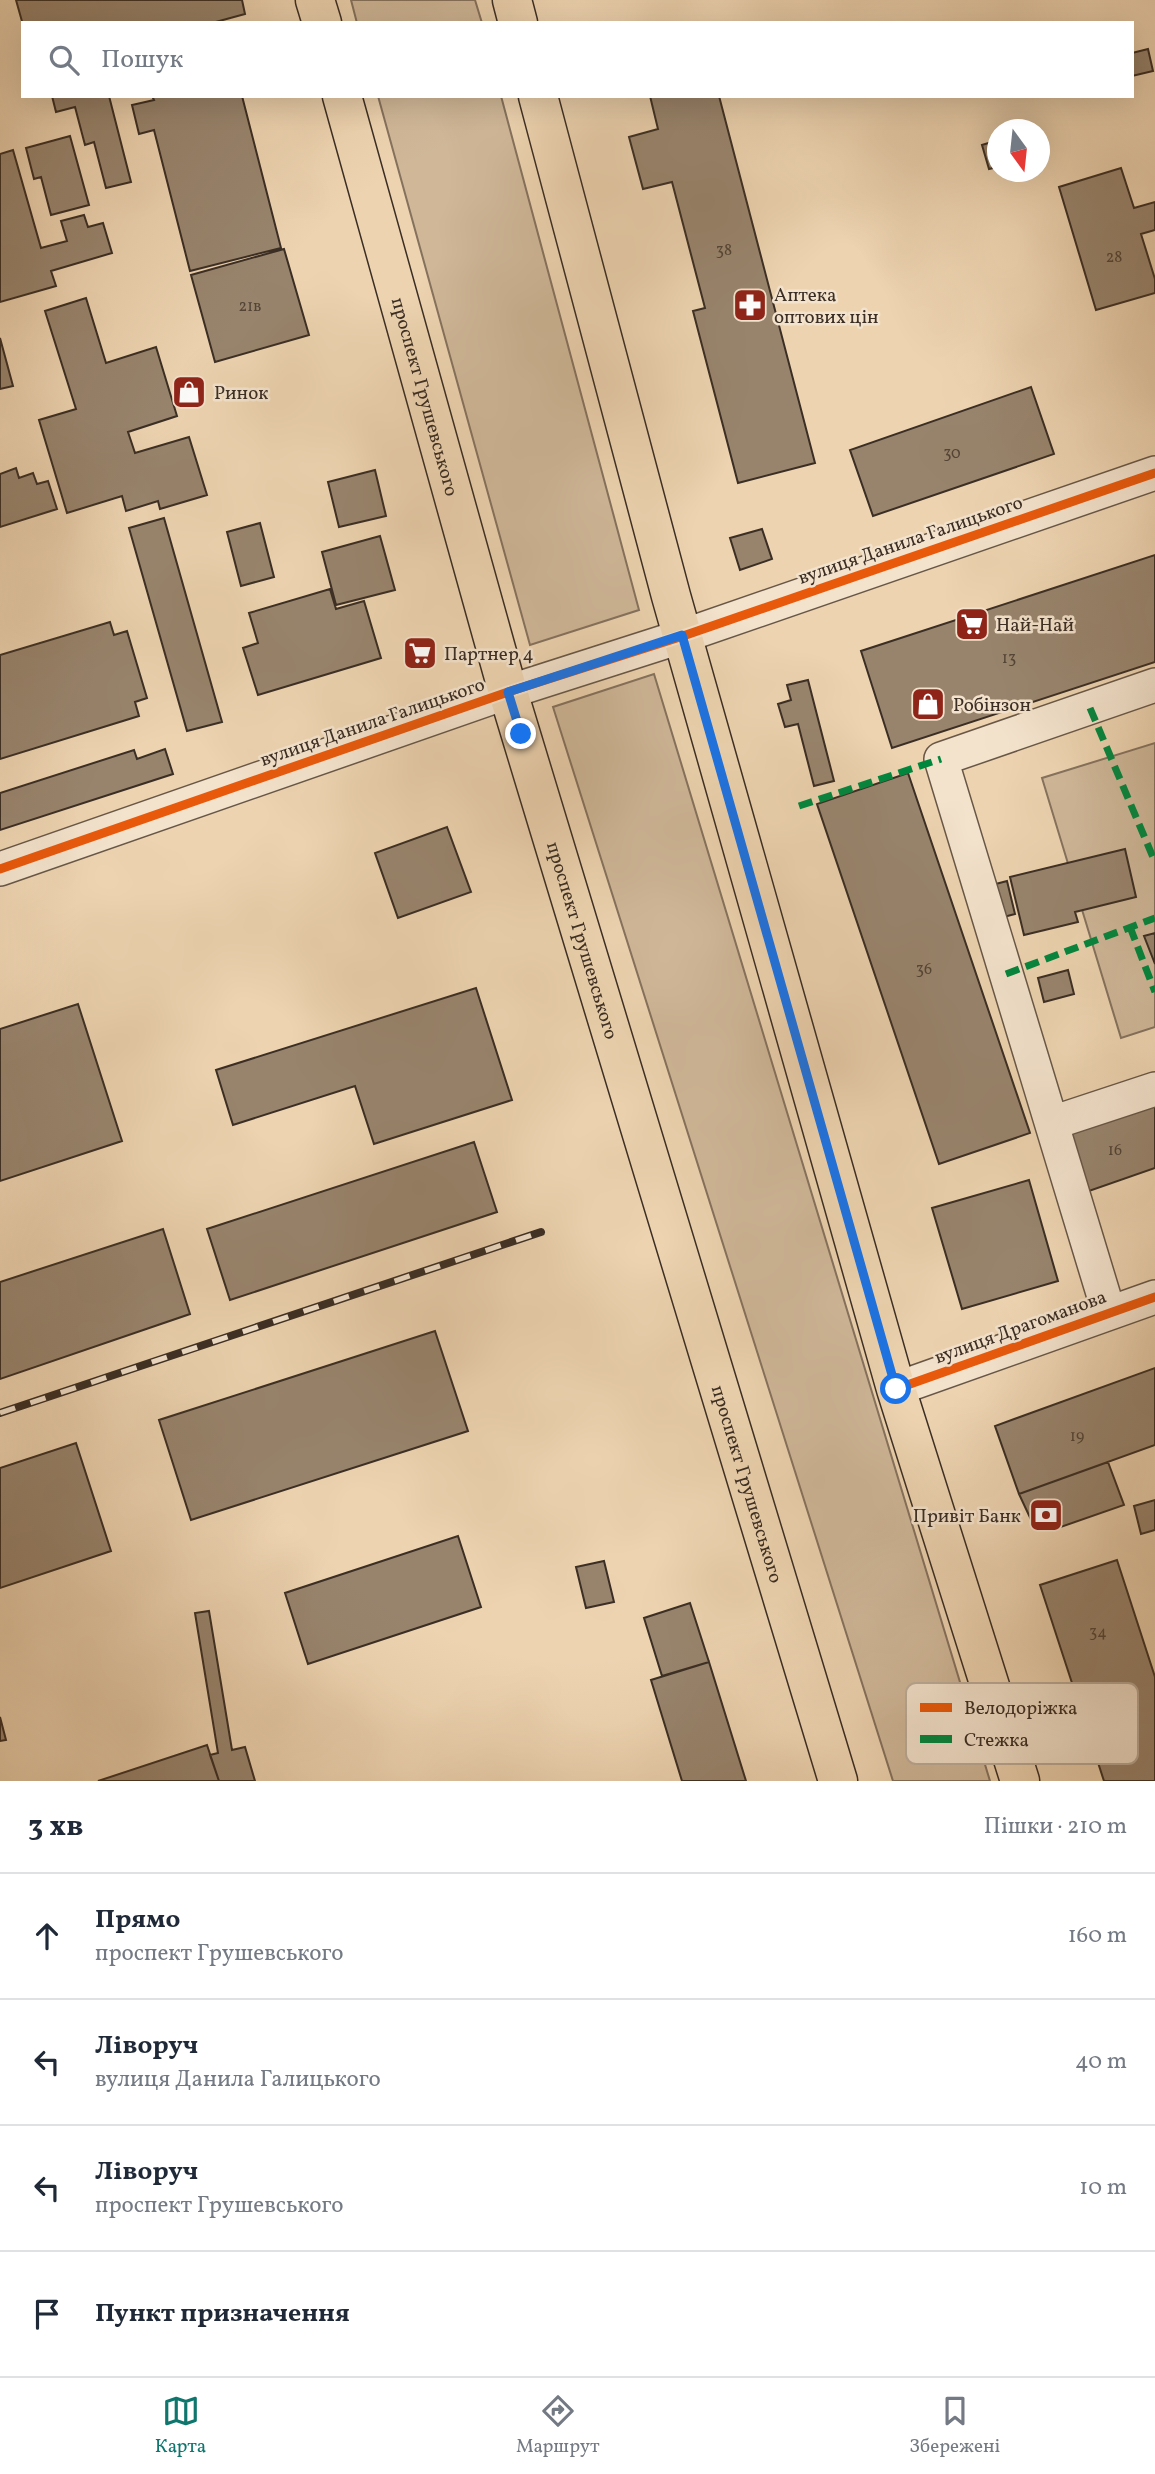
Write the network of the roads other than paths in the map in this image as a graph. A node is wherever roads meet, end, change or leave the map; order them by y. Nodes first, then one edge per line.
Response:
1 (315, 0) edge
2 (512, 0) edge
3 (321, 21) edge
4 (518, 21) edge
5 (343, 98) edge
6 (539, 98) edge
7 (1155, 473) edge
8 (682, 635) junction
9 (1155, 685) edge
10 (508, 692) junction
11 (0, 869) edge
12 (1155, 1089) edge
13 (1052, 1123) junction
14 (1155, 1297) edge
15 (1110, 1313) junction
16 (896, 1389) junction
17 (989, 1683) edge
18 (1015, 1764) edge
19 (838, 1781) edge
20 (1020, 1781) edge

1 - 3 main road
2 - 4 main road
5 - 10 main road, проспект Грушевського
6 - 8 main road
7 - 8 street, вулиця Данила Галицького
8 - 10 street, вулиця Данила Галицького
8 - 16 main road
9 - 13 street
10 - 11 street, вулиця Данила Галицького
10 - 19 main road, проспект Грушевського
12 - 13 street
13 - 15 street
14 - 15 street, вулиця Драгоманова
15 - 16 street, вулиця Драгоманова
16 - 17 main road
18 - 20 main road

